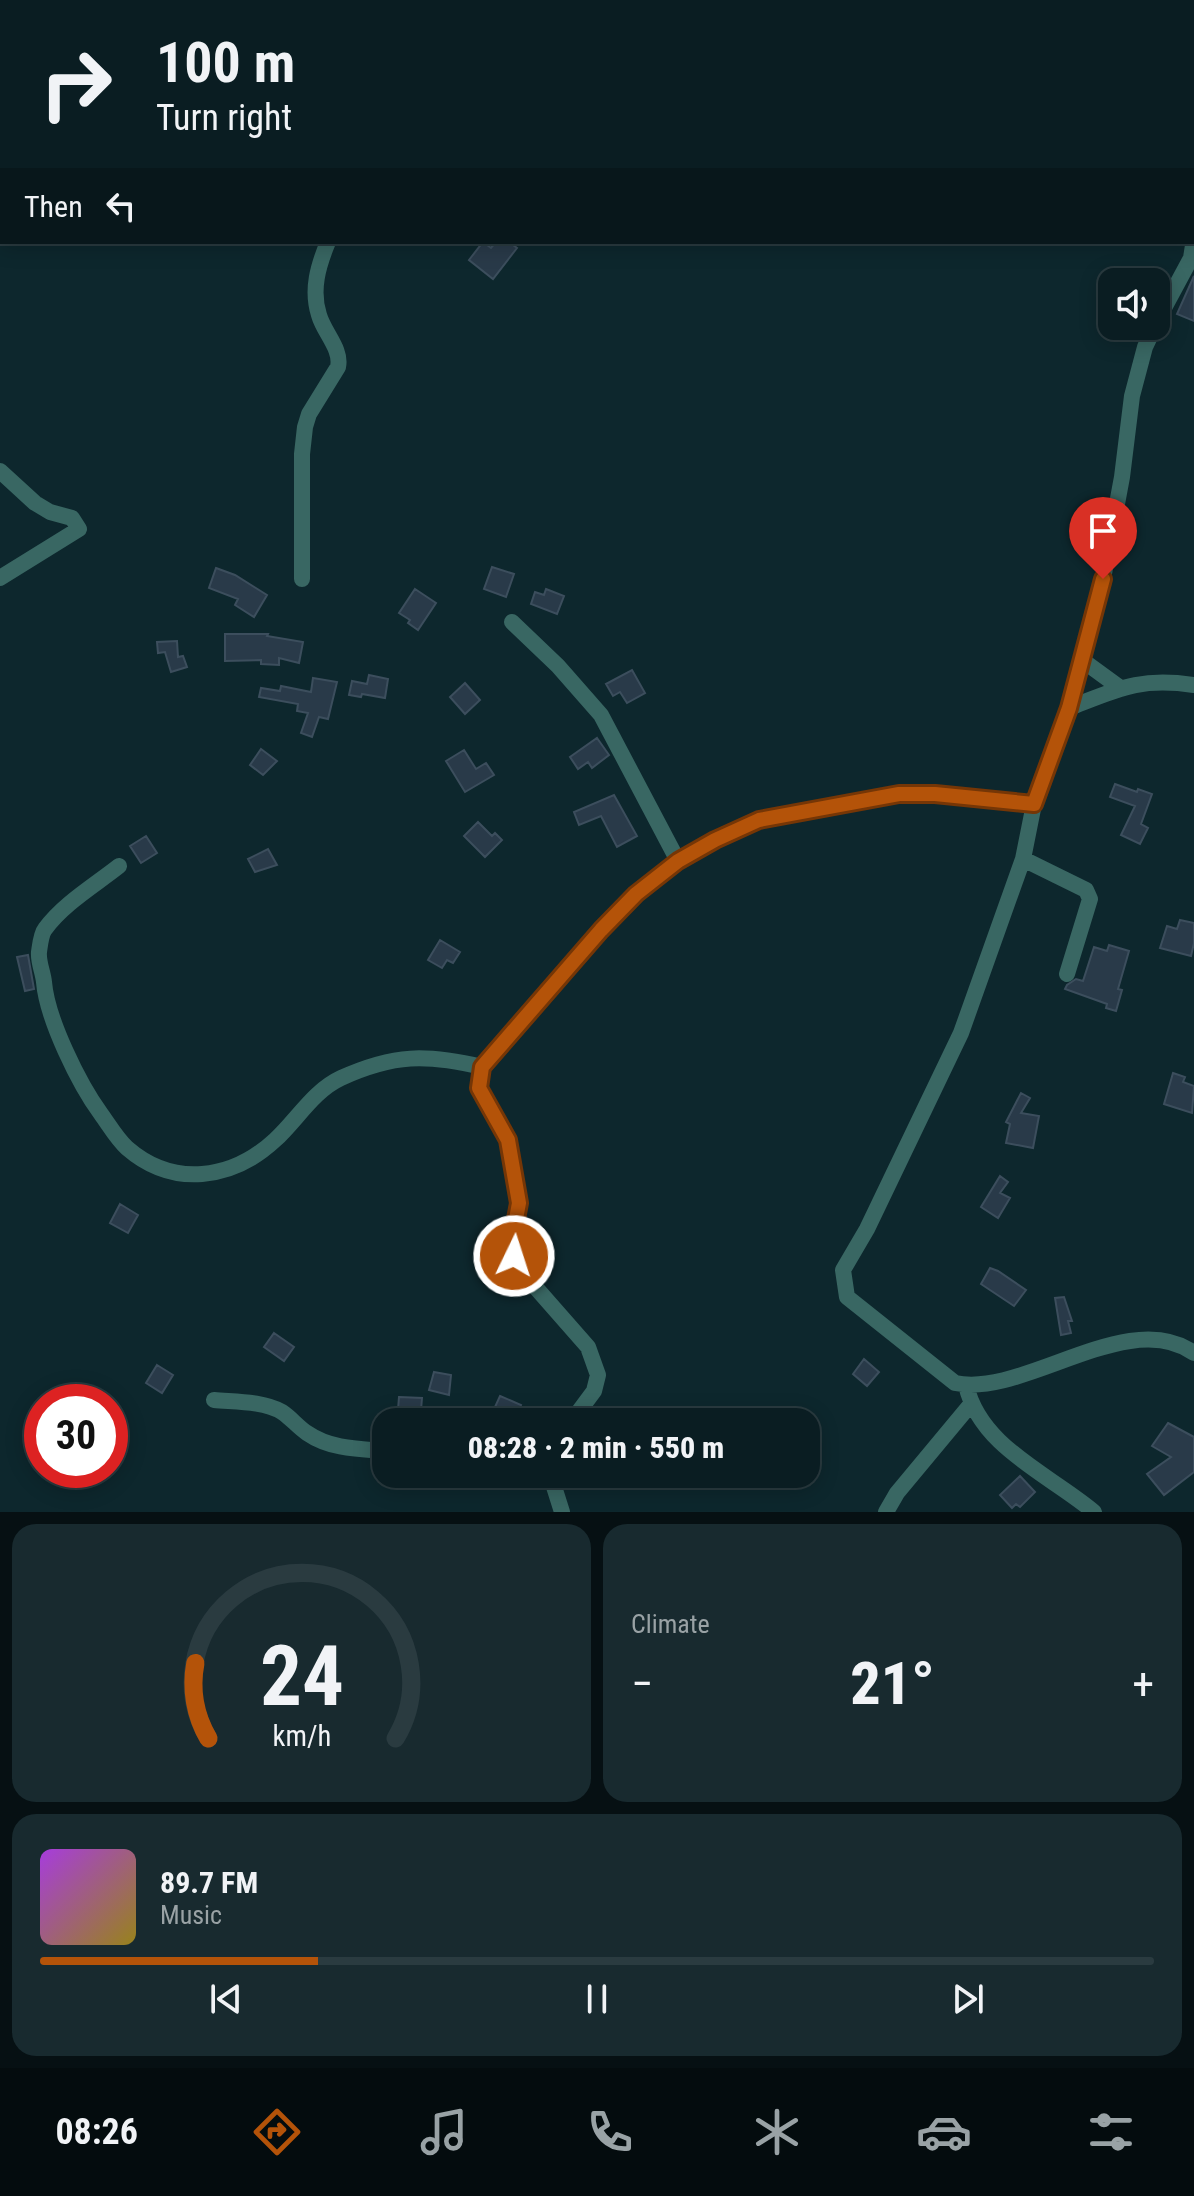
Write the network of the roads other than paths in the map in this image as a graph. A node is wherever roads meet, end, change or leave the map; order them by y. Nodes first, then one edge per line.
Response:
1 (327, 244) edge
2 (1193, 244) edge
3 (1170, 294) edge
4 (1148, 340) edge
5 (0, 471) edge
6 (0, 578) edge
7 (302, 579) dead end
8 (512, 622) dead end
9 (1082, 660) junction
10 (1194, 685) edge
11 (1119, 687) junction
12 (1069, 708) junction
13 (1034, 804) junction
14 (1023, 859) junction
15 (678, 861) junction
16 (119, 866) dead end
17 (1067, 974) dead end
18 (482, 1067) junction
19 (1194, 1353) edge
20 (966, 1385) junction
21 (214, 1400) dead end
22 (971, 1404) junction
23 (581, 1408) edge
24 (372, 1450) edge
25 (554, 1488) edge
26 (562, 1512) edge
27 (886, 1512) edge
28 (1094, 1512) edge

1 - 7 street
2 - 3 street
4 - 9 street
5 - 6 street
8 - 15 street
9 - 11 street
9 - 12 street
10 - 11 street
11 - 12 street
12 - 13 street
13 - 14 street
13 - 15 street
14 - 17 street
14 - 20 street
15 - 18 street
16 - 18 street
18 - 23 street
19 - 20 street
20 - 22 street
21 - 24 street
22 - 27 street
22 - 28 street
25 - 26 street

